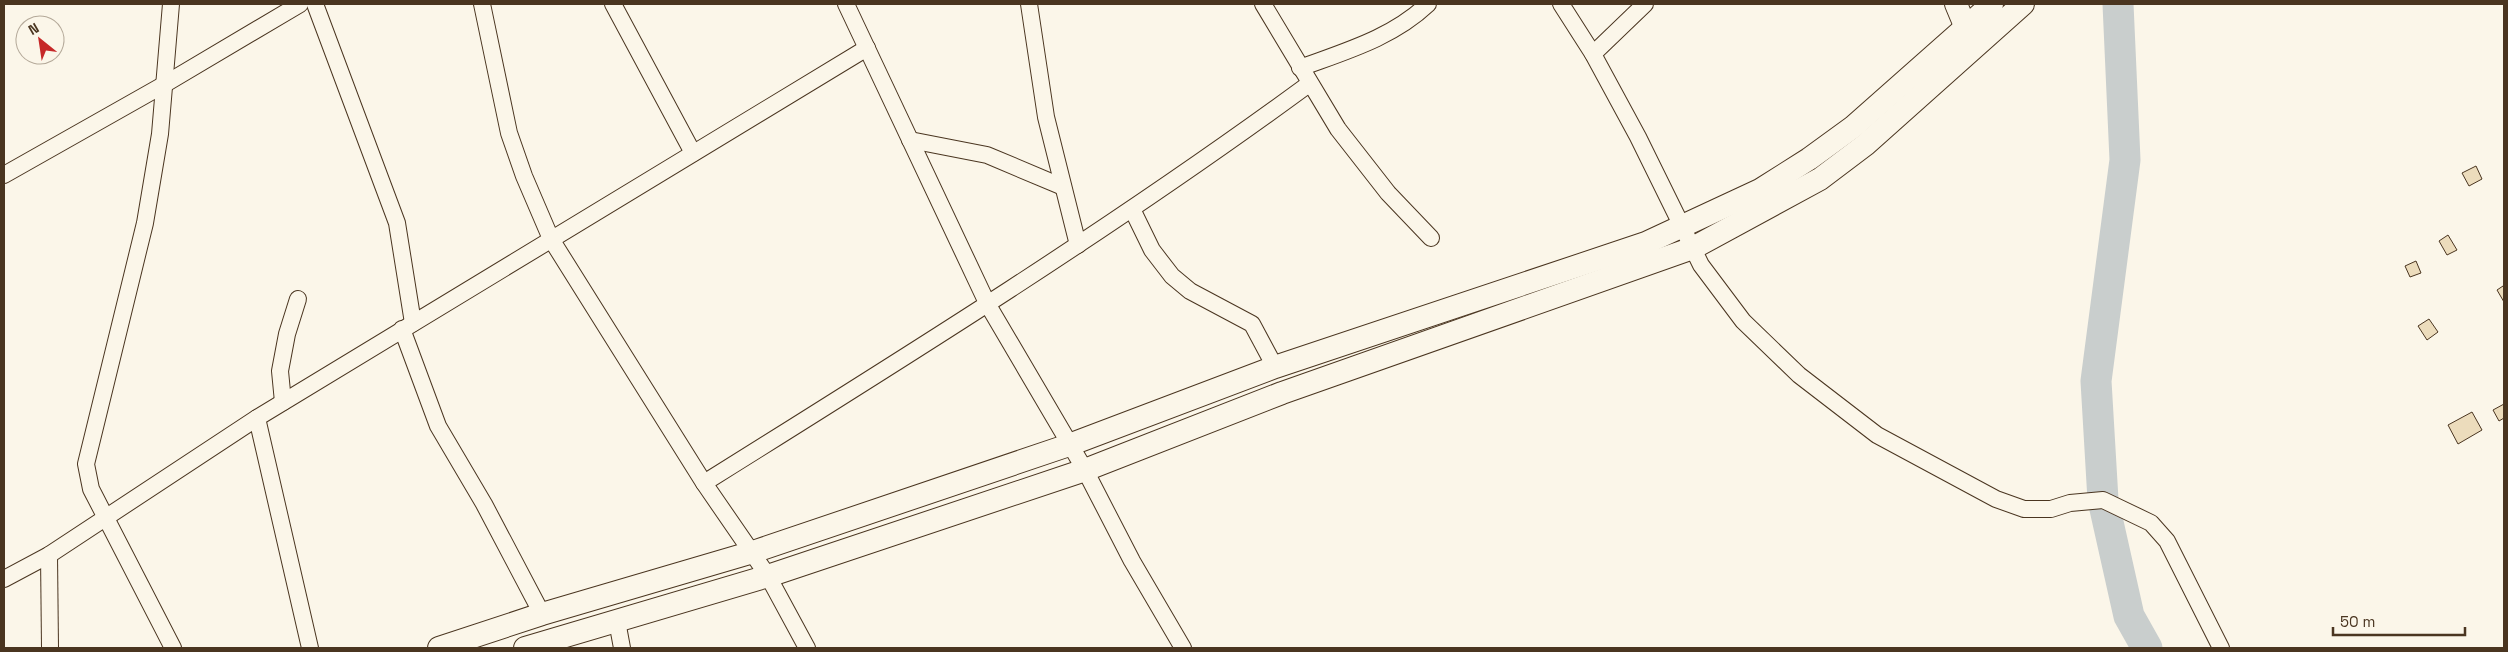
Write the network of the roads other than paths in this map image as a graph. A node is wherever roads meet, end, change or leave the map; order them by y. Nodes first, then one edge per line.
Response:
1 (171, 4) edge
2 (300, 4) edge
3 (315, 4) edge
4 (482, 4) edge
5 (613, 4) edge
6 (846, 4) edge
7 (1029, 4) edge
8 (1263, 4) edge
9 (1428, 4) edge
10 (1561, 4) edge
11 (1645, 4) edge
12 (1956, 4) edge
13 (1992, 4) edge
14 (2023, 4) edge
15 (1970, 38) junction
16 (867, 48) junction
17 (1593, 54) junction
18 (1300, 68) junction
19 (165, 84) junction
20 (1309, 84) junction
21 (910, 140) junction
22 (692, 153) junction
23 (4, 176) edge
24 (1063, 187) junction
25 (1132, 209) junction
26 (1683, 228) junction
27 (1431, 238) dead end
28 (551, 239) junction
29 (1078, 245) junction
30 (1693, 248) junction
31 (298, 299) dead end
32 (988, 305) junction
33 (408, 326) junction
34 (1275, 367) junction
35 (284, 402) junction
36 (257, 418) junction
37 (1069, 445) junction
38 (1085, 470) junction
39 (704, 483) junction
40 (106, 517) junction
41 (753, 552) junction
42 (49, 556) junction
43 (768, 576) junction
44 (4, 579) edge
45 (542, 614) junction
46 (617, 621) junction
47 (50, 648) edge
48 (173, 648) edge
49 (310, 648) edge
50 (438, 648) edge
51 (525, 648) edge
52 (622, 648) edge
53 (807, 648) edge
54 (1183, 648) edge
55 (2221, 648) edge

1 - 19 street
2 - 19 street
3 - 33 street
4 - 28 street
5 - 22 street
6 - 16 street
7 - 24 street
8 - 18 street
9 - 18 street
10 - 17 street
11 - 17 street
12 - 15 main road
13 - 15 main road
14 - 15 main road
15 - 26 main road
15 - 30 main road
16 - 21 street
16 - 22 street
17 - 26 street
18 - 20 street
19 - 23 street
19 - 40 street
20 - 25 street
20 - 27 street
21 - 24 street
21 - 32 street
22 - 28 street
24 - 29 street
25 - 29 street
25 - 34 street
26 - 30 street
26 - 34 main road
28 - 33 street
28 - 39 street
29 - 32 street
30 - 38 main road
30 - 55 street
31 - 35 street
32 - 37 street
32 - 39 street
33 - 35 street
33 - 45 street
34 - 37 main road
35 - 36 street
36 - 40 street
36 - 49 street
37 - 38 street
37 - 41 main road
38 - 43 main road
38 - 54 street
39 - 41 street
40 - 42 street
40 - 48 street
41 - 43 street
41 - 45 main road
42 - 44 street
42 - 47 street
43 - 46 main road
43 - 53 street
45 - 50 main road
46 - 51 main road
46 - 52 street

